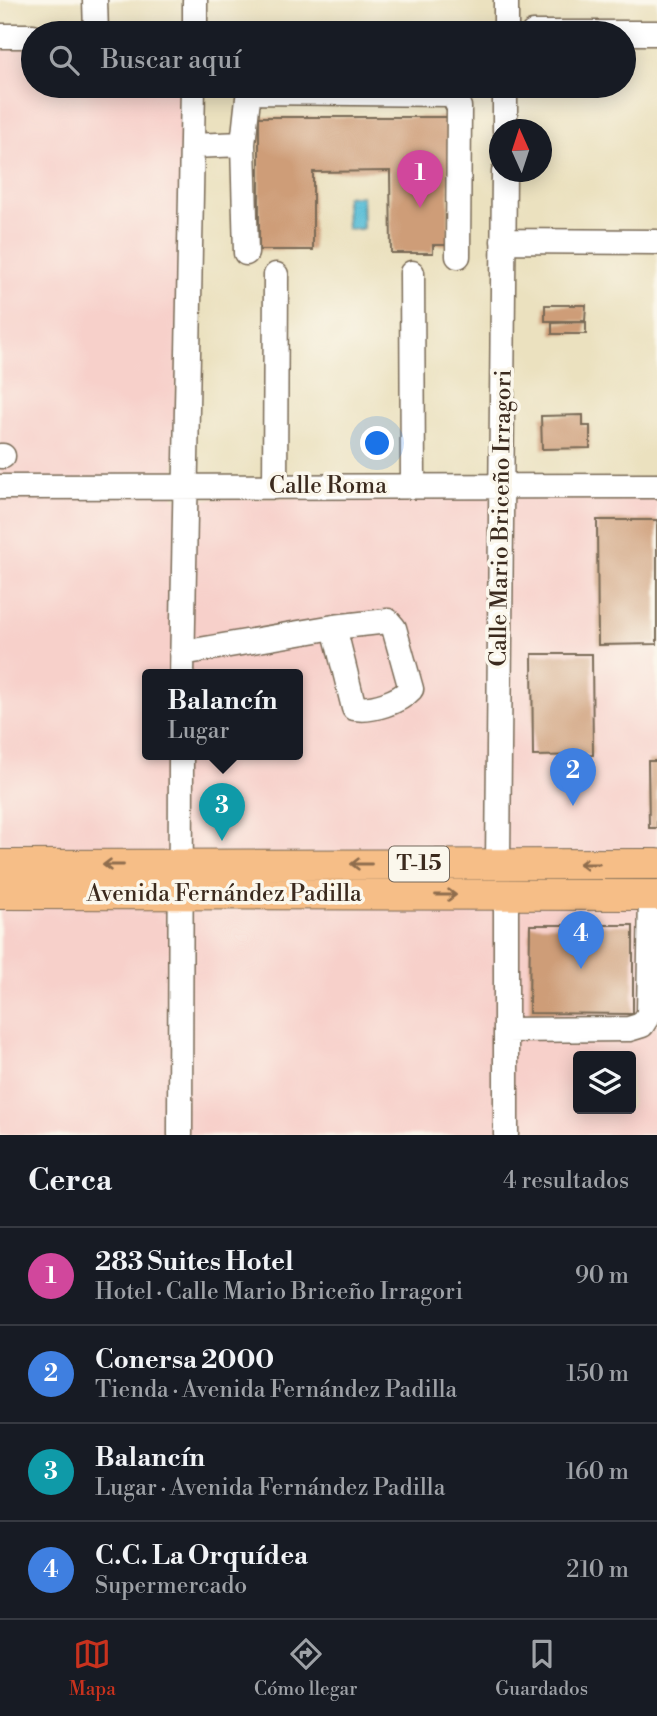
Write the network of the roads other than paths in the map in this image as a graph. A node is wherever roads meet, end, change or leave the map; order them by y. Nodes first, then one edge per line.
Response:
1 (96, 0) edge
2 (195, 0) edge
3 (506, 0) edge
4 (96, 21) edge
5 (195, 21) edge
6 (506, 21) edge
7 (636, 33) edge
8 (657, 33) edge
9 (0, 36) edge
10 (21, 36) edge
11 (194, 98) edge
12 (248, 98) edge
13 (454, 98) edge
14 (505, 98) edge
15 (505, 119) edge
16 (243, 144) junction
17 (192, 146) junction
18 (504, 182) edge
19 (503, 241) junction
20 (657, 242) edge
21 (246, 253) dead end
22 (458, 256) dead end
23 (412, 273) dead end
24 (276, 275) dead end
25 (184, 486) junction
26 (275, 486) junction
27 (414, 486) junction
28 (500, 486) junction
29 (657, 486) edge
30 (0, 487) edge
31 (334, 627) dead end
32 (182, 664) edge
33 (181, 760) edge
34 (498, 864) junction
35 (657, 864) edge
36 (0, 865) edge
37 (181, 865) junction
38 (0, 894) edge
39 (182, 895) junction
40 (506, 895) junction
41 (654, 895) edge
42 (506, 1030) junction
43 (180, 1135) edge
44 (506, 1135) edge

1 - 4 street
2 - 5 street
3 - 6 street
7 - 8 street
9 - 10 street
11 - 17 street
12 - 16 street
13 - 22 street
14 - 15 street
16 - 17 street
16 - 21 street
17 - 25 street
18 - 19 street, Calle Mario Briceño Irragori
19 - 20 street
19 - 28 street, Calle Mario Briceño Irragori
23 - 27 street
24 - 26 street
25 - 26 street, Calle Roma
25 - 30 street, Calle Roma
25 - 32 street
26 - 27 street, Calle Roma
27 - 28 street, Calle Roma
28 - 29 street, Calle Roma
28 - 34 street, Calle Mario Briceño Irragori
31 - 32 street
33 - 37 street
35 -> 34 main road, Avenida Fernández Padilla / T-15
34 -> 37 main road, Avenida Fernández Padilla / T-15
37 -> 36 main road, Avenida Fernández Padilla / T-15
37 - 39 street
38 - 39 main road, Avenida Fernández Padilla / T-15
39 -> 40 main road, Avenida Fernández Padilla / T-15
39 - 43 street
40 - 41 main road, Avenida Fernández Padilla / T-15
40 - 42 street
41 - 42 street
42 - 44 street

